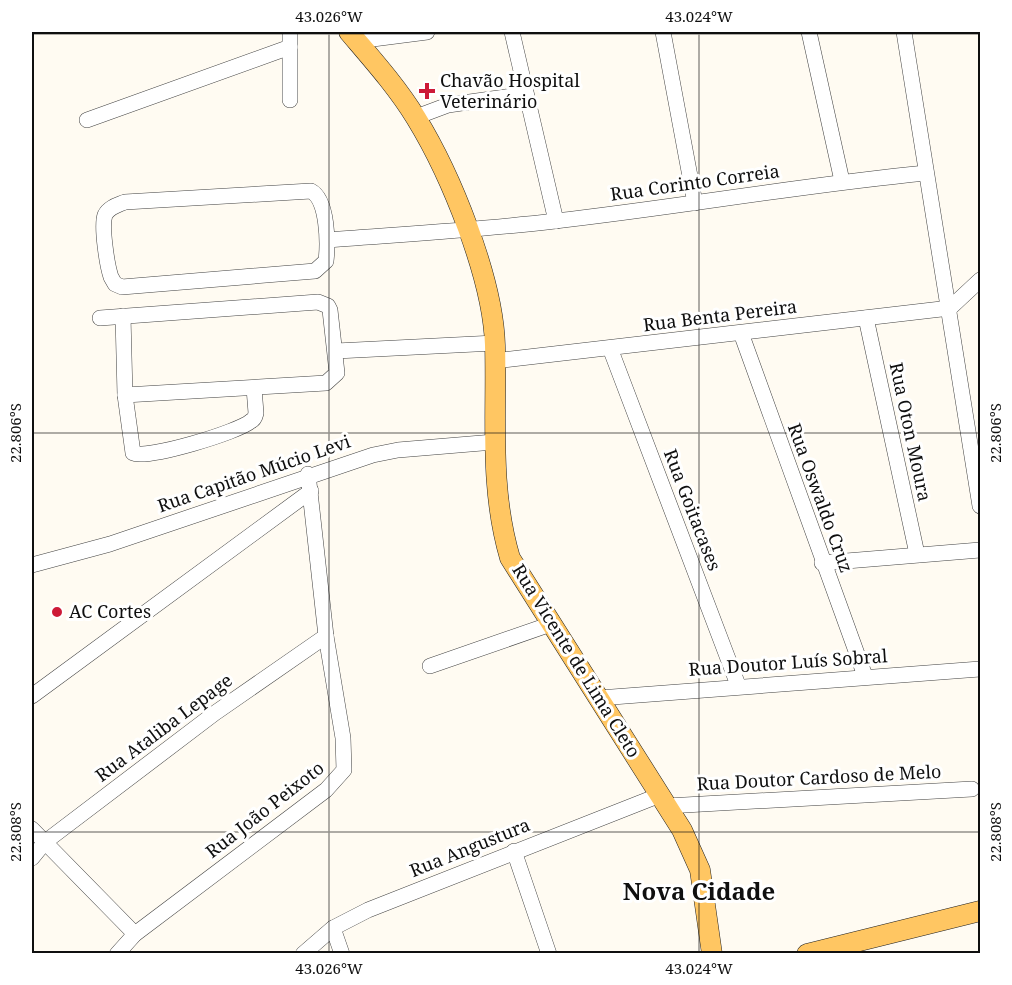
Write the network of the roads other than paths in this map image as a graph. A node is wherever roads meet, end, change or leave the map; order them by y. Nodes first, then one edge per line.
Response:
1 (427, 32) edge
2 (512, 32) edge
3 (663, 32) edge
4 (809, 32) edge
5 (904, 32) edge
6 (353, 36) edge
7 (290, 39) edge
8 (526, 94) junction
9 (290, 100) dead end
10 (416, 117) junction
11 (87, 120) dead end
12 (926, 173) junction
13 (842, 181) junction
14 (694, 203) junction
15 (556, 221) junction
16 (469, 231) junction
17 (328, 240) junction
18 (981, 280) edge
19 (950, 308) junction
20 (123, 316) junction
21 (100, 318) dead end
22 (866, 318) junction
23 (741, 333) junction
24 (610, 348) junction
25 (336, 351) junction
26 (495, 352) junction
27 (254, 388) junction
28 (125, 395) junction
29 (494, 442) junction
30 (309, 474) junction
31 (311, 491) junction
32 (981, 506) edge
33 (981, 550) edge
34 (917, 554) junction
35 (822, 563) junction
36 (32, 565) edge
37 (551, 624) junction
38 (326, 636) junction
39 (430, 666) dead end
40 (981, 669) edge
41 (865, 676) junction
42 (738, 685) junction
43 (32, 696) edge
44 (599, 698) junction
45 (972, 789) dead end
46 (663, 801) junction
47 (32, 829) edge
48 (45, 842) junction
49 (514, 851) junction
50 (32, 858) edge
51 (981, 911) edge
52 (333, 928) junction
53 (135, 934) junction
54 (117, 954) edge
55 (303, 954) edge
56 (342, 954) edge
57 (549, 954) edge
58 (712, 954) edge
59 (807, 954) edge

1 - 6 street
2 - 8 street
3 - 14 street
4 - 13 street
5 - 12 street
6 - 10 main road, Rua Vicente de Lima Cleto
7 - 9 street
7 - 11 street
8 - 10 street
8 - 15 street
10 - 16 main road, Rua Vicente de Lima Cleto
12 - 13 street, Rua Corinto Correia
12 - 19 street
13 - 14 street, Rua Corinto Correia
14 - 15 street, Rua Corinto Correia
15 - 16 street, Rua Corinto Correia
16 - 17 street, Rua Corinto Correia
16 - 26 main road, Rua Vicente de Lima Cleto
17 - 17 street
18 - 19 street
19 - 22 street, Rua Benta Pereira
19 - 32 street
20 - 21 street
20 - 25 street
20 - 28 street
22 - 23 street, Rua Benta Pereira
22 - 34 street, Rua Oton Moura
23 - 24 street, Rua Benta Pereira
23 - 35 street, Rua Oswaldo Cruz
24 - 26 street, Rua Benta Pereira
24 - 42 street, Rua Goitacases
25 - 26 street, Rua Benta Pereira
25 - 27 street
26 - 29 main road, Rua Vicente de Lima Cleto
27 - 28 street
27 - 28 street
29 - 30 street, Rua Capitão Múcio Levi
29 - 37 main road, Rua Vicente de Lima Cleto
30 - 31 street, Rua João Peixoto
30 - 36 street, Rua Capitão Múcio Levi
31 - 38 street, Rua João Peixoto
31 - 43 street
33 - 34 street
34 - 35 street
35 - 41 street, Rua Oswaldo Cruz
37 - 39 street
37 - 44 main road, Rua Vicente de Lima Cleto
38 - 48 street, Rua Ataliba Lepage
38 - 53 street, Rua João Peixoto
40 - 41 street, Rua Doutor Luís Sobral
41 - 42 street, Rua Doutor Luís Sobral
42 - 44 street, Rua Doutor Luís Sobral
44 - 46 main road, Rua Vicente de Lima Cleto
45 - 46 street, Rua Doutor Cardoso de Melo
46 - 49 street, Rua Angustura
46 - 58 main road, Rua Vicente de Lima Cleto
47 - 48 street
48 - 50 street, Rua Ataliba Lepage
48 - 53 street
49 - 52 street, Rua Angustura
49 - 57 street
51 - 59 main road
52 - 55 street, Rua Angustura
52 - 56 street
53 - 54 street, Rua João Peixoto

